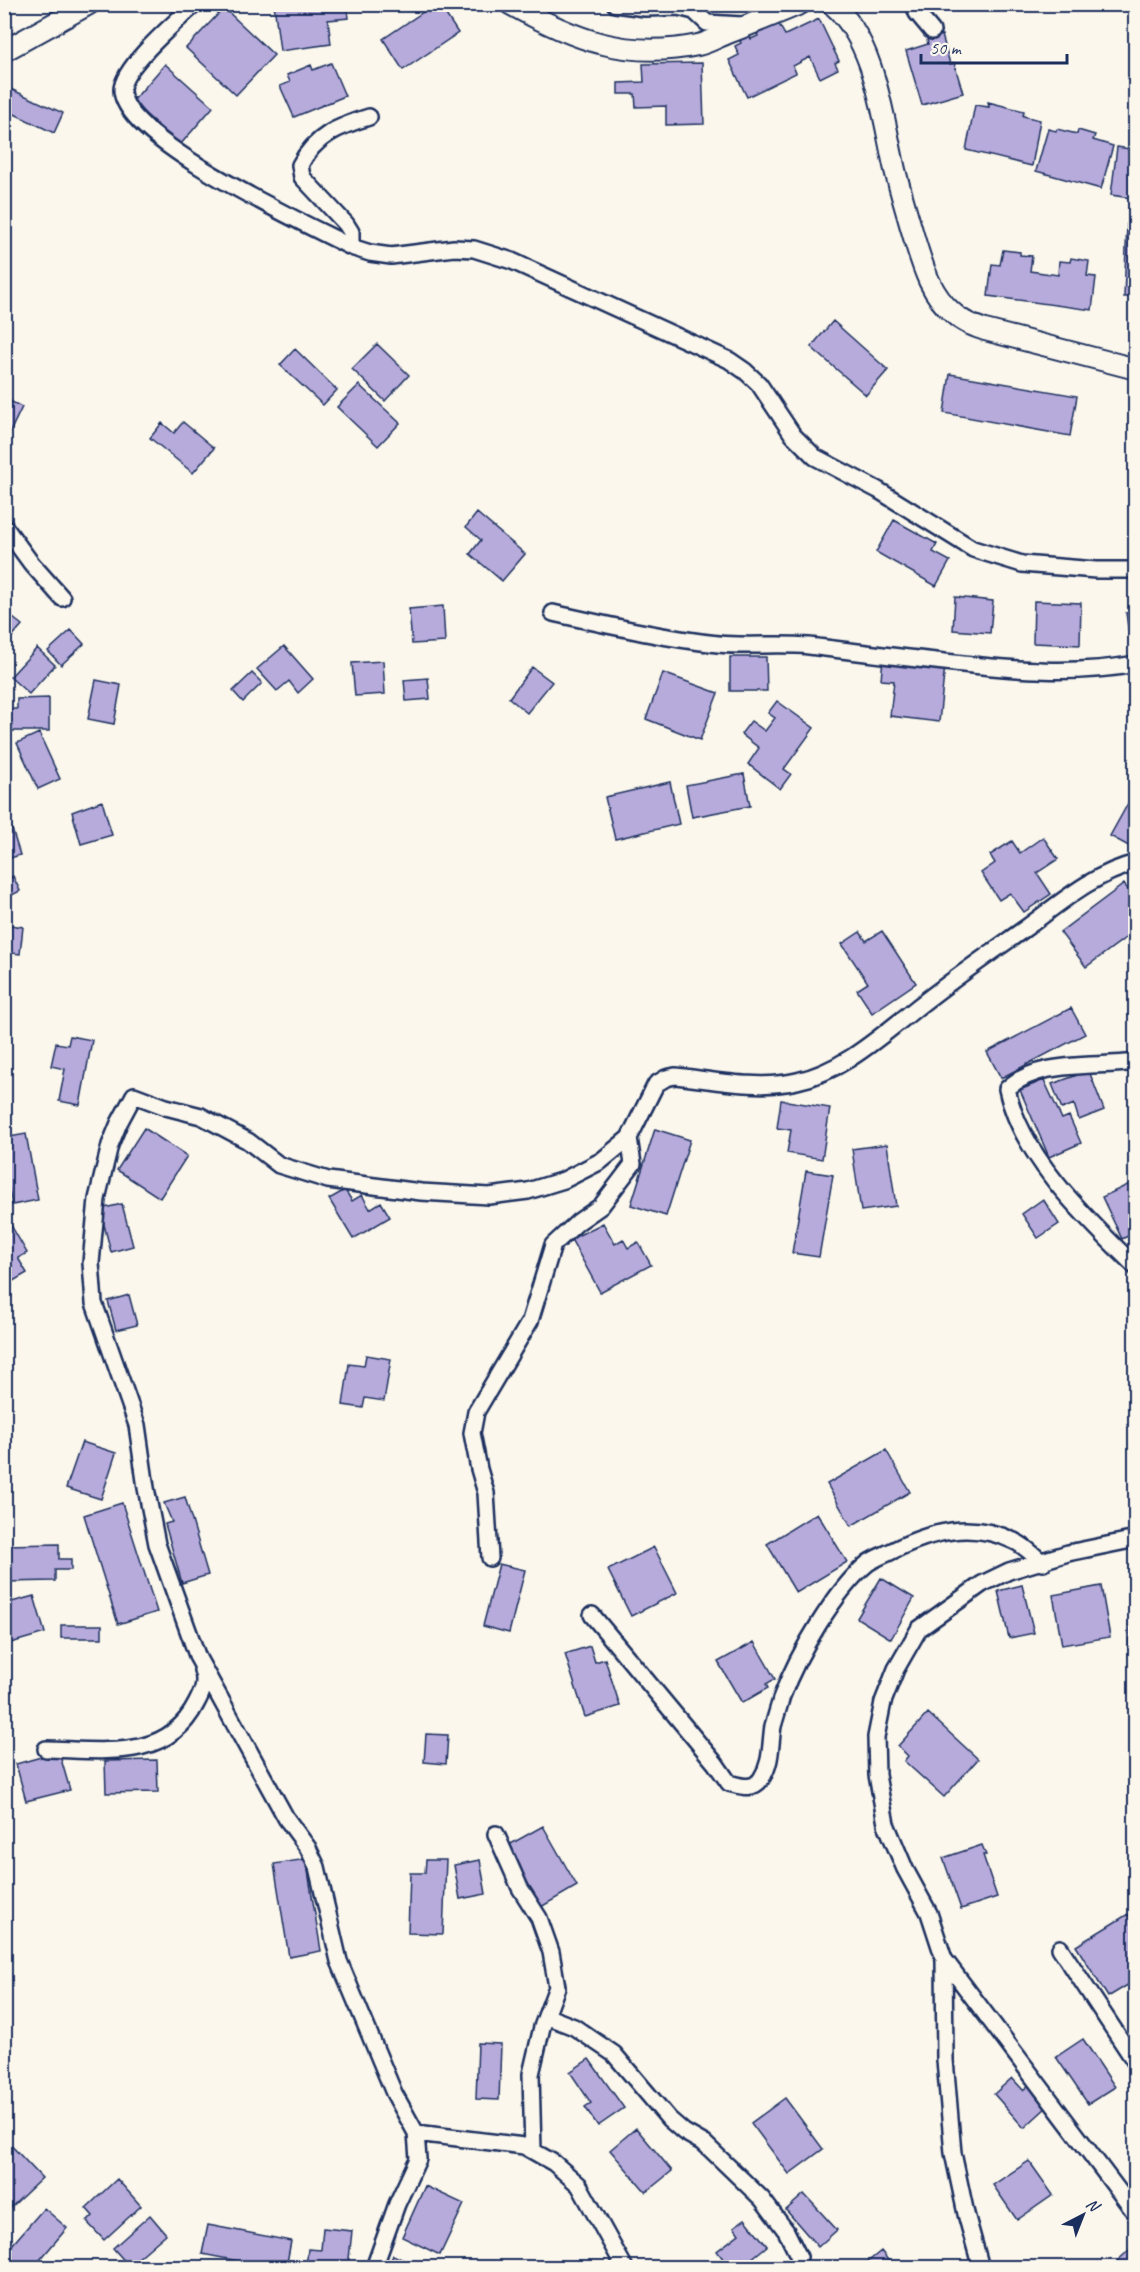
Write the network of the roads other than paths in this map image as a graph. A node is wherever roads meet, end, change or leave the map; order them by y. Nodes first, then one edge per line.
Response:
1 (89, 4) edge
2 (195, 4) edge
3 (510, 4) edge
4 (615, 4) edge
5 (800, 4) edge
6 (832, 4) edge
7 (914, 4) edge
8 (695, 8) edge
9 (755, 23) junction
10 (932, 31) dead end
11 (4, 51) edge
12 (369, 117) dead end
13 (351, 247) junction
14 (1136, 369) edge
15 (4, 526) edge
16 (1136, 570) edge
17 (62, 598) dead end
18 (552, 613) dead end
19 (1136, 664) edge
20 (1136, 863) edge
21 (1136, 1062) edge
22 (629, 1137) junction
23 (1136, 1267) edge
24 (1136, 1539) edge
25 (490, 1558) dead end
26 (1042, 1563) junction
27 (592, 1615) dead end
28 (198, 1658) junction
29 (46, 1749) dead end
30 (496, 1834) dead end
31 (1060, 1948) dead end
32 (944, 1959) junction
33 (546, 2016) junction
34 (1136, 2063) edge
35 (416, 2133) junction
36 (533, 2151) junction
37 (1136, 2214) edge
38 (374, 2268) edge
39 (625, 2268) edge
40 (795, 2268) edge
41 (981, 2268) edge

1 - 11 street
2 - 13 street
3 - 9 street
4 - 8 street
5 - 9 street
6 - 14 street
7 - 10 street
8 - 9 street
12 - 13 street
13 - 16 street
15 - 17 street
18 - 19 street
20 - 22 street
21 - 23 street
22 - 25 street
22 - 28 street
24 - 26 street
26 - 27 street
26 - 32 street
28 - 29 street
28 - 35 street
30 - 33 street
31 - 34 street
32 - 37 street
32 - 41 street
33 - 36 street
33 - 40 street
35 - 36 street
35 - 38 street
36 - 39 street

